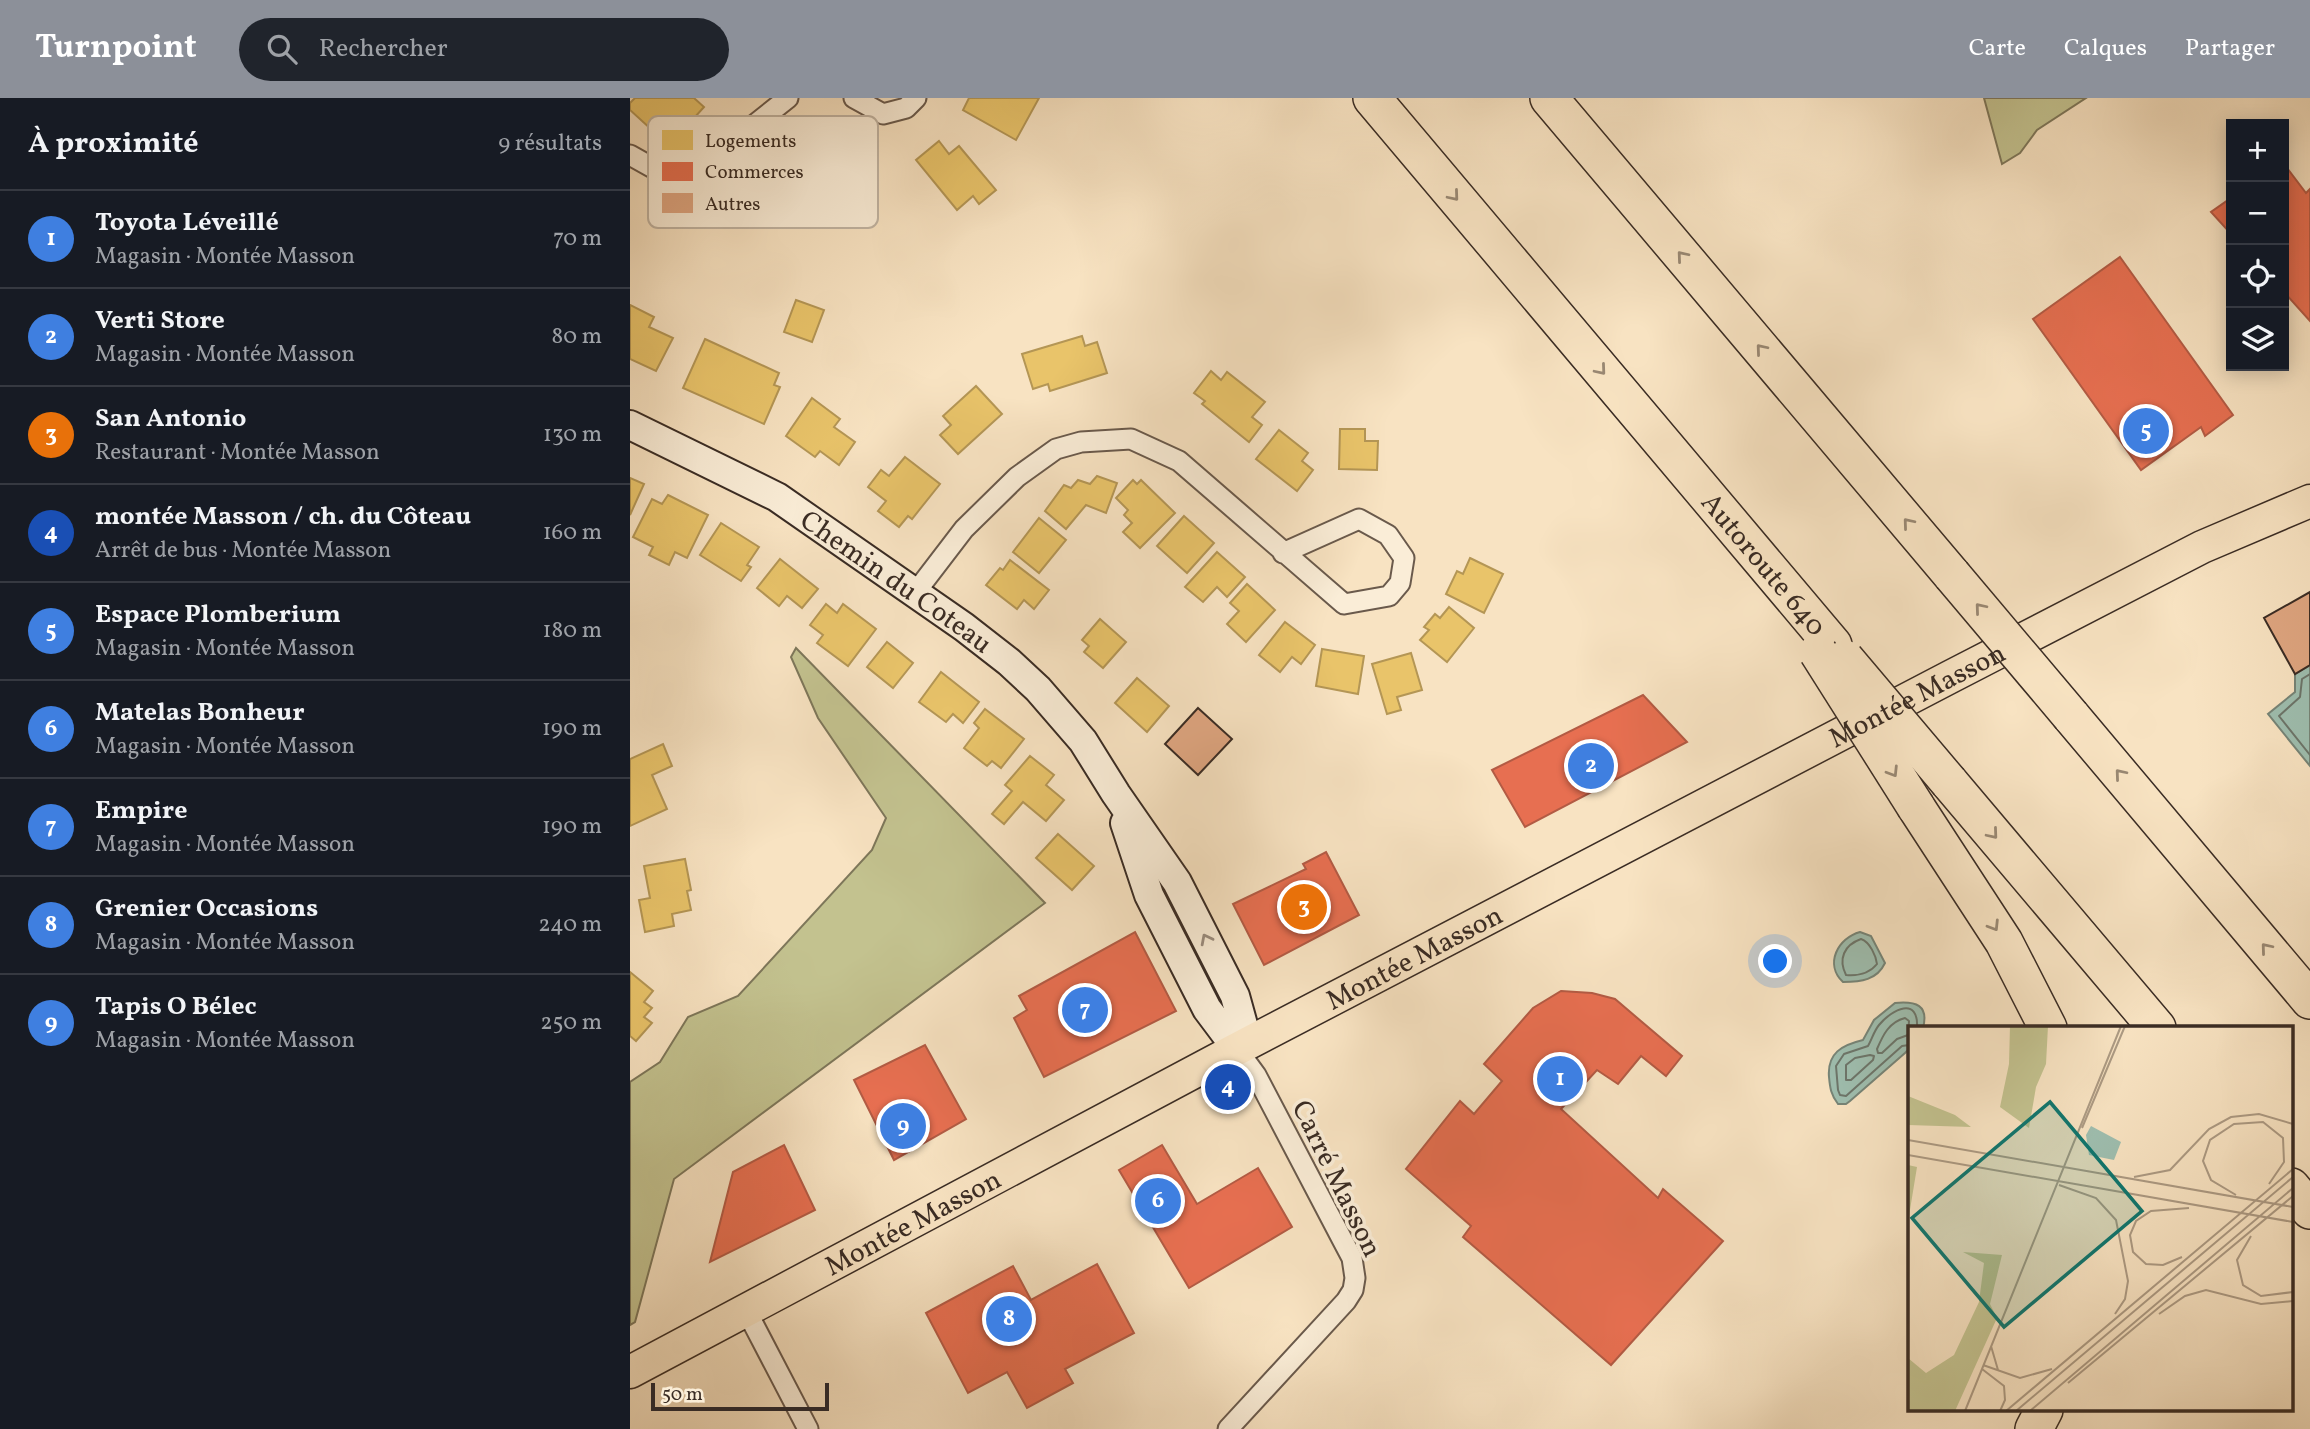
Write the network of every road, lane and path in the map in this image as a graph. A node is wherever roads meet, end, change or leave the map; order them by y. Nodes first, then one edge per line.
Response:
1 (788, 98) edge
2 (854, 98) edge
3 (916, 98) edge
4 (1371, 98) edge
5 (1549, 98) edge
6 (765, 116) edge
7 (630, 155) edge
8 (648, 165) edge
9 (630, 425) edge
10 (2310, 482) edge
11 (2310, 501) edge
12 (2202, 547) junction
13 (1283, 553) junction
14 (915, 593) junction
15 (1825, 648) junction
16 (2310, 1000) edge
17 (2047, 1026) edge
18 (2155, 1026) edge
19 (1242, 1046) junction
20 (2292, 1188) edge
21 (2310, 1210) edge
22 (746, 1310) junction
23 (630, 1372) edge
24 (2043, 1412) edge
25 (808, 1429) edge
26 (1228, 1429) edge
27 (2034, 1429) edge

1 - 6 street
2 - 3 street
4 -> 15 highway, Autoroute 640
16 -> 5 highway, bridge
7 - 8 street
9 - 14 street, Chemin du Coteau
10 - 12 main road, Montée Masson
11 - 12 main road, Montée Masson
12 - 19 main road, Montée Masson
13 - 13 street
13 - 14 street
14 - 19 street, Chemin du Coteau
15 -> 17 highway, bridge
15 -> 18 highway, Autoroute 640, bridge
19 - 22 main road, Montée Masson
19 - 26 street, Carré Masson
20 - 21 highway
22 - 23 main road, Montée Masson
22 - 25 street
24 - 27 highway

